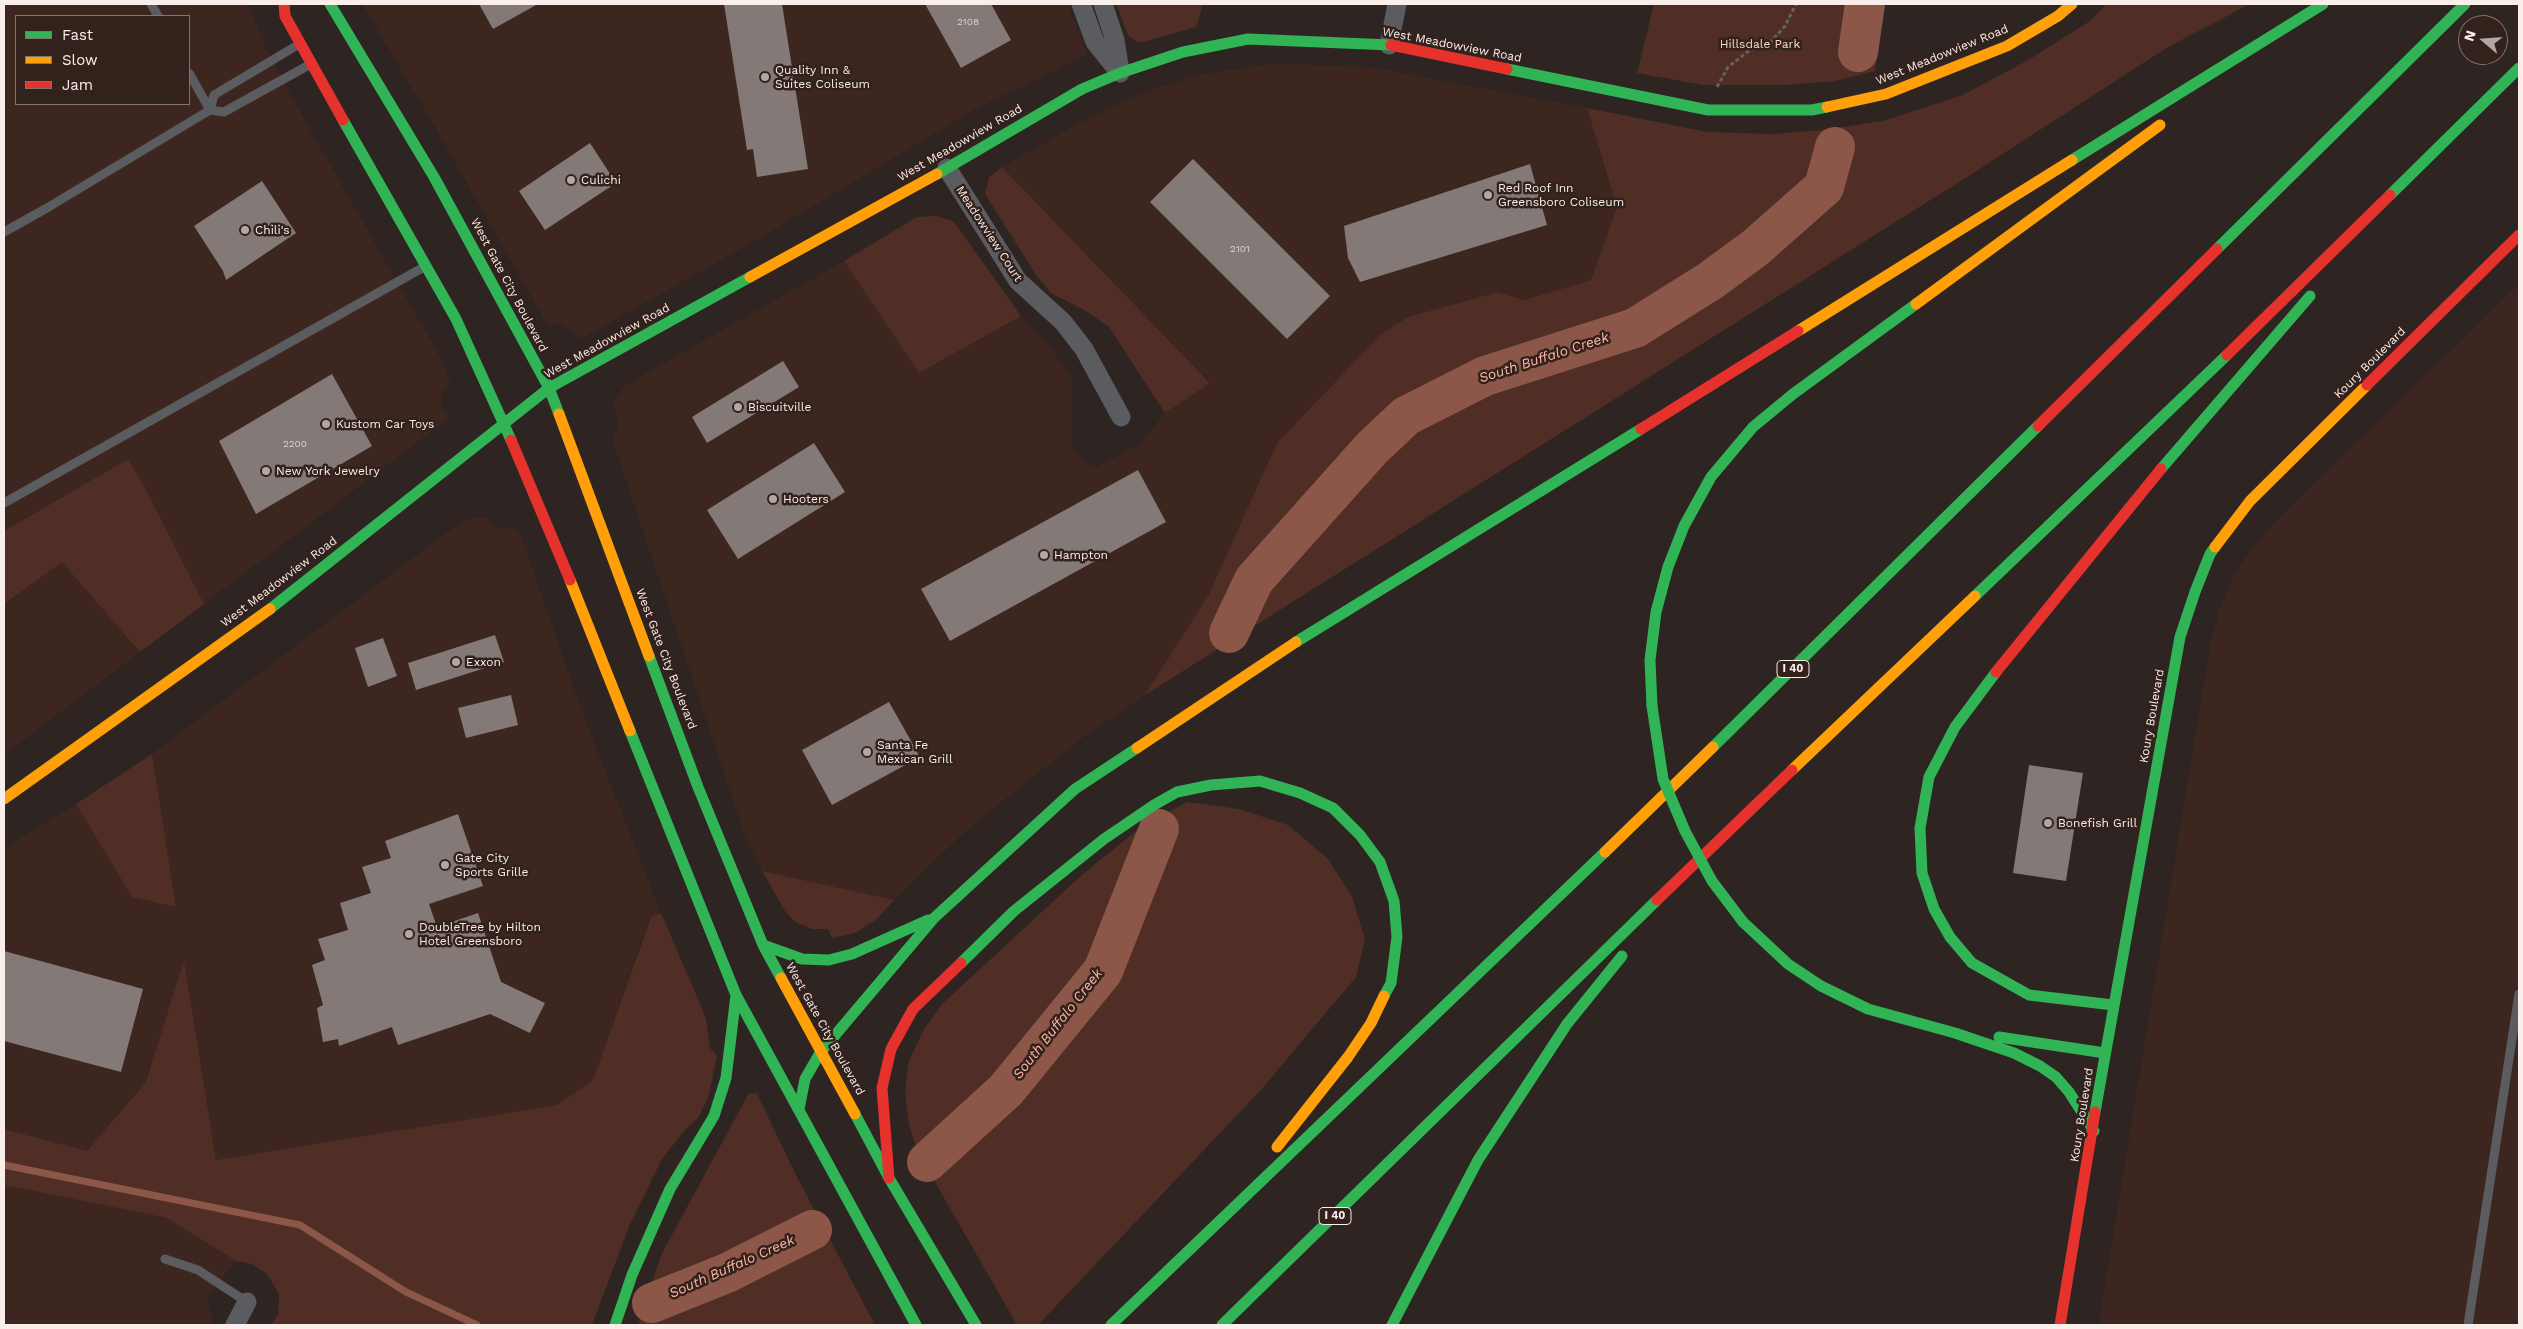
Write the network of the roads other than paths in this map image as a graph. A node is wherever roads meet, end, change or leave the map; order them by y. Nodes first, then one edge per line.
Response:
1 (151, 4) edge
2 (284, 4) edge
3 (330, 4) edge
4 (1082, 4) edge
5 (1103, 4) edge
6 (1397, 4) edge
7 (2072, 4) edge
8 (2323, 4) edge
9 (2327, 4) edge
10 (2465, 4) edge
11 (157, 15) edge
12 (300, 44) junction
13 (1389, 45) junction
14 (311, 64) junction
15 (2519, 68) edge
16 (1120, 72) junction
17 (190, 75) edge
18 (2217, 84) dead end
19 (210, 110) junction
20 (2169, 118) dead end
21 (2431, 156) junction
22 (946, 168) junction
23 (4, 232) edge
24 (2519, 235) edge
25 (2346, 254) dead end
26 (426, 265) junction
27 (2320, 284) dead end
28 (549, 388) junction
29 (1121, 417) dead end
30 (503, 424) junction
31 (4, 503) edge
32 (4, 799) edge
33 (1698, 860) junction
34 (934, 918) junction
35 (1638, 935) dead end
36 (763, 945) junction
37 (1626, 950) dead end
38 (2519, 994) edge
39 (736, 995) junction
40 (2113, 1005) junction
41 (1955, 1033) junction
42 (820, 1053) junction
43 (2105, 1053) junction
44 (799, 1109) junction
45 (2094, 1131) junction
46 (890, 1178) junction
47 (165, 1259) dead end
48 (247, 1302) joint
49 (1134, 1304) junction
50 (235, 1325) edge
51 (615, 1325) edge
52 (916, 1325) edge
53 (976, 1325) edge
54 (1111, 1325) edge
55 (1222, 1325) edge
56 (1392, 1325) edge
57 (2060, 1325) edge
58 (2468, 1325) edge

1 - 11 lane
2 - 12 main road
3 - 28 main road, West Gate City Boulevard
4 - 16 street
5 - 16 street
6 - 13 street
7 - 13 main road, West Meadowview Road
8 - 34 main road
9 - 18 main road
10 - 49 main road, I 40
12 - 14 main road
12 - 19 lane
13 - 16 main road, West Meadowview Road
14 - 19 lane
14 - 26 main road
15 - 21 main road, I 40
16 - 22 main road, West Meadowview Road
17 - 19 lane
19 - 23 lane
20 - 41 main road, bridge
21 - 25 main road
21 - 33 main road, I 40
22 - 28 main road, West Meadowview Road
22 - 29 street, Meadowview Court
24 - 40 main road, Koury Boulevard
26 - 30 main road
26 - 31 lane
27 - 40 main road
28 - 30 main road, West Meadowview Road
28 - 36 main road, West Gate City Boulevard
30 - 32 main road, West Meadowview Road
30 - 39 main road
33 - 35 main road
33 - 55 main road, I 40
34 - 36 main road
34 - 42 main road
36 - 42 main road, West Gate City Boulevard
37 - 56 main road
38 - 58 lane
39 - 44 main road
39 - 51 main road
40 - 43 main road, Koury Boulevard
41 - 43 main road
41 - 45 main road
42 - 44 main road
42 - 46 main road, West Gate City Boulevard
43 - 45 main road, Koury Boulevard
44 - 52 main road
45 - 57 main road, Koury Boulevard
46 - 49 main road
46 - 53 main road, West Gate City Boulevard
47 - 48 lane
48 - 50 street
49 - 54 main road, I 40

